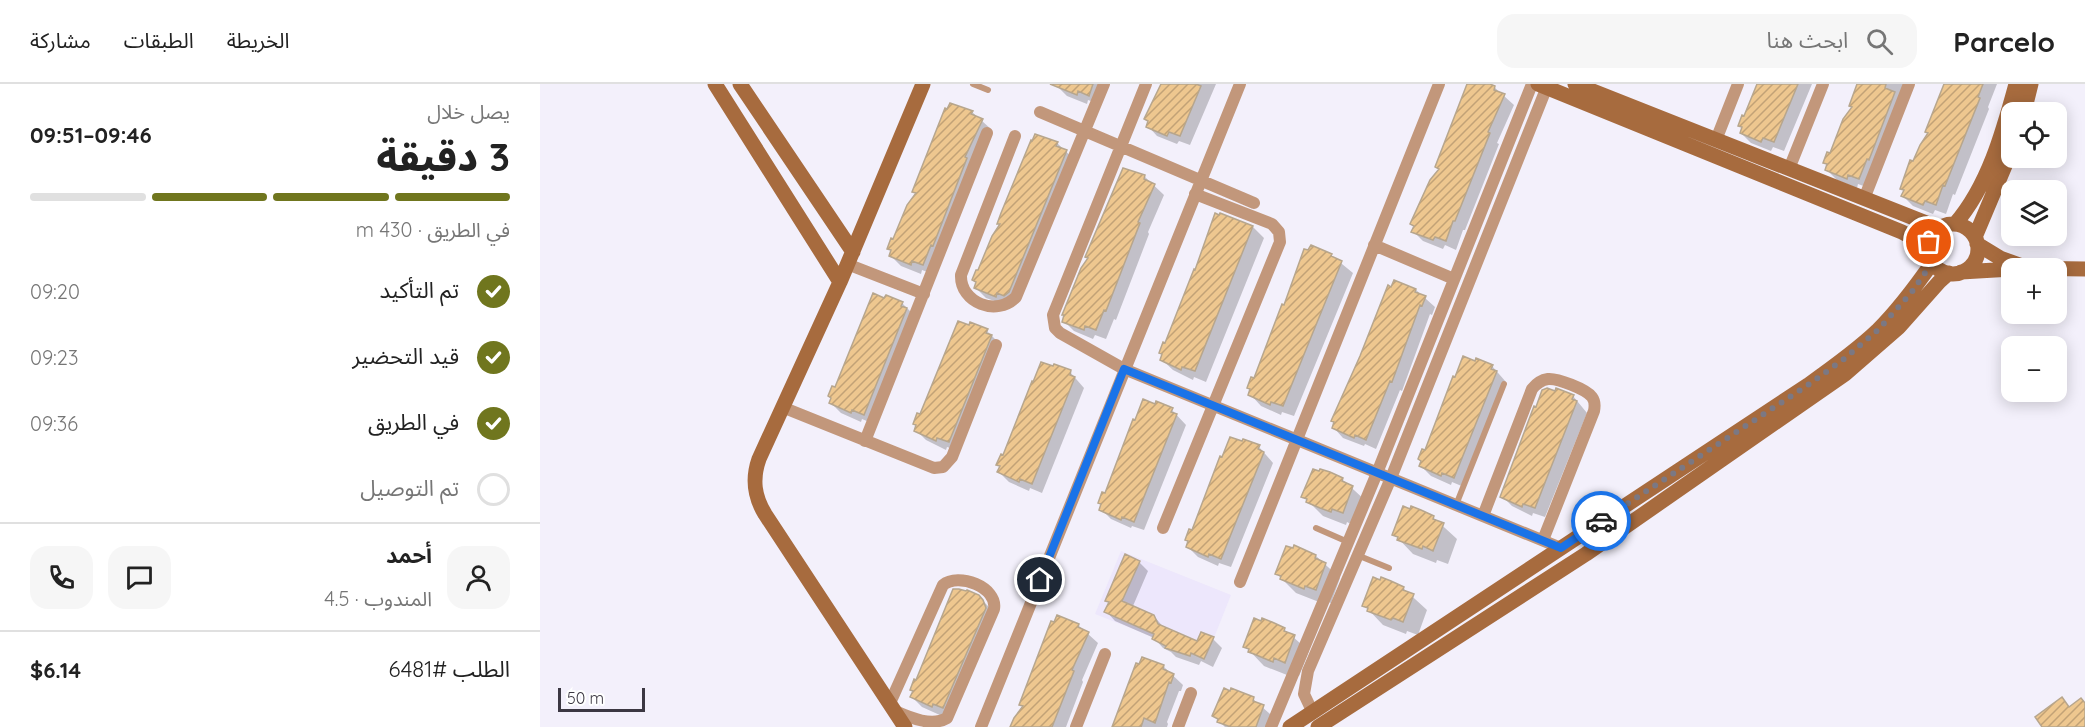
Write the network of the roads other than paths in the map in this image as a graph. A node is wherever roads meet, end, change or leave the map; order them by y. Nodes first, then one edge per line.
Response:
1 (715, 84) edge
2 (740, 84) edge
3 (924, 84) edge
4 (973, 84) edge
5 (1104, 84) edge
6 (1146, 84) edge
7 (1240, 84) edge
8 (1438, 84) edge
9 (1575, 84) edge
10 (1738, 84) edge
11 (1823, 84) edge
12 (1909, 84) edge
13 (2016, 84) edge
14 (2031, 84) edge
15 (1541, 85) edge
16 (988, 90) dead end
17 (2026, 102) edge
18 (1040, 112) dead end
19 (1084, 131) junction
20 (987, 133) dead end
21 (1015, 136) dead end
22 (1716, 140) junction
23 (1120, 146) junction
24 (2004, 168) edge
25 (1789, 169) junction
26 (1200, 180) junction
27 (1195, 194) junction
28 (1864, 199) junction
29 (1254, 203) dead end
30 (1955, 224) junction
31 (1939, 228) junction
32 (1976, 240) junction
33 (1374, 246) junction
34 (1930, 257) junction
35 (850, 258) junction
36 (2001, 259) edge
37 (2067, 268) edge
38 (2085, 268) edge
39 (2001, 269) edge
40 (1955, 273) junction
41 (1454, 279) junction
42 (840, 282) junction
43 (924, 294) junction
44 (996, 345) dead end
45 (1124, 369) junction
46 (1504, 384) dead end
47 (1212, 405) junction
48 (782, 407) junction
49 (1297, 440) junction
50 (865, 441) junction
51 (1377, 472) junction
52 (1391, 478) junction
53 (1456, 505) junction
54 (1483, 516) junction
55 (1163, 528) dead end
56 (1316, 528) dead end
57 (1543, 540) junction
58 (1348, 542) junction
59 (1561, 548) junction
60 (1357, 555) junction
61 (1389, 568) dead end
62 (1240, 582) dead end
63 (1105, 654) dead end
64 (1191, 693) dead end
65 (892, 707) junction
66 (1315, 720) edge
67 (905, 727) edge
68 (981, 727) edge
69 (1076, 727) edge
70 (1178, 727) edge
71 (1271, 727) edge
72 (1290, 727) edge

1 - 42 street
2 - 35 street
3 - 35 street
4 - 16 lane
5 - 19 street
6 - 23 street
7 - 26 street
8 - 33 street
9 - 22 street
10 - 22 street
11 - 25 street
12 - 28 street
13 - 30 street
14 - 17 street
15 - 34 street
15 - 41 street
15 - 52 street
18 - 19 street
19 - 21 street
19 - 23 street
20 - 43 street
22 - 25 street
23 - 26 street
23 - 45 street
24 - 32 street
25 - 28 street
26 - 27 street
26 - 29 street
27 - 45 street
27 - 47 street
28 - 31 street
30 - 31 street
30 - 32 street
31 - 34 street
32 - 36 street
32 - 40 street
33 - 41 street
33 - 49 street
34 - 40 street
34 - 59 street
35 - 42 street
35 - 43 street
37 - 38 street
39 - 40 street
40 - 66 street
41 - 51 street
42 - 48 street
43 - 50 street
44 - 50 street
45 - 47 street
45 - 68 street
46 - 53 lane
47 - 49 street
47 - 55 street
48 - 50 street
48 - 65 street
49 - 51 street
49 - 62 street
51 - 52 street
51 - 58 street
52 - 53 street
52 - 60 street
53 - 54 street
54 - 57 street
54 - 57 street
56 - 58 lane
57 - 59 street
58 - 71 street
59 - 66 street
60 - 61 lane
60 - 66 street
63 - 69 street
64 - 70 street
65 - 65 street
65 - 67 street
66 - 72 street

